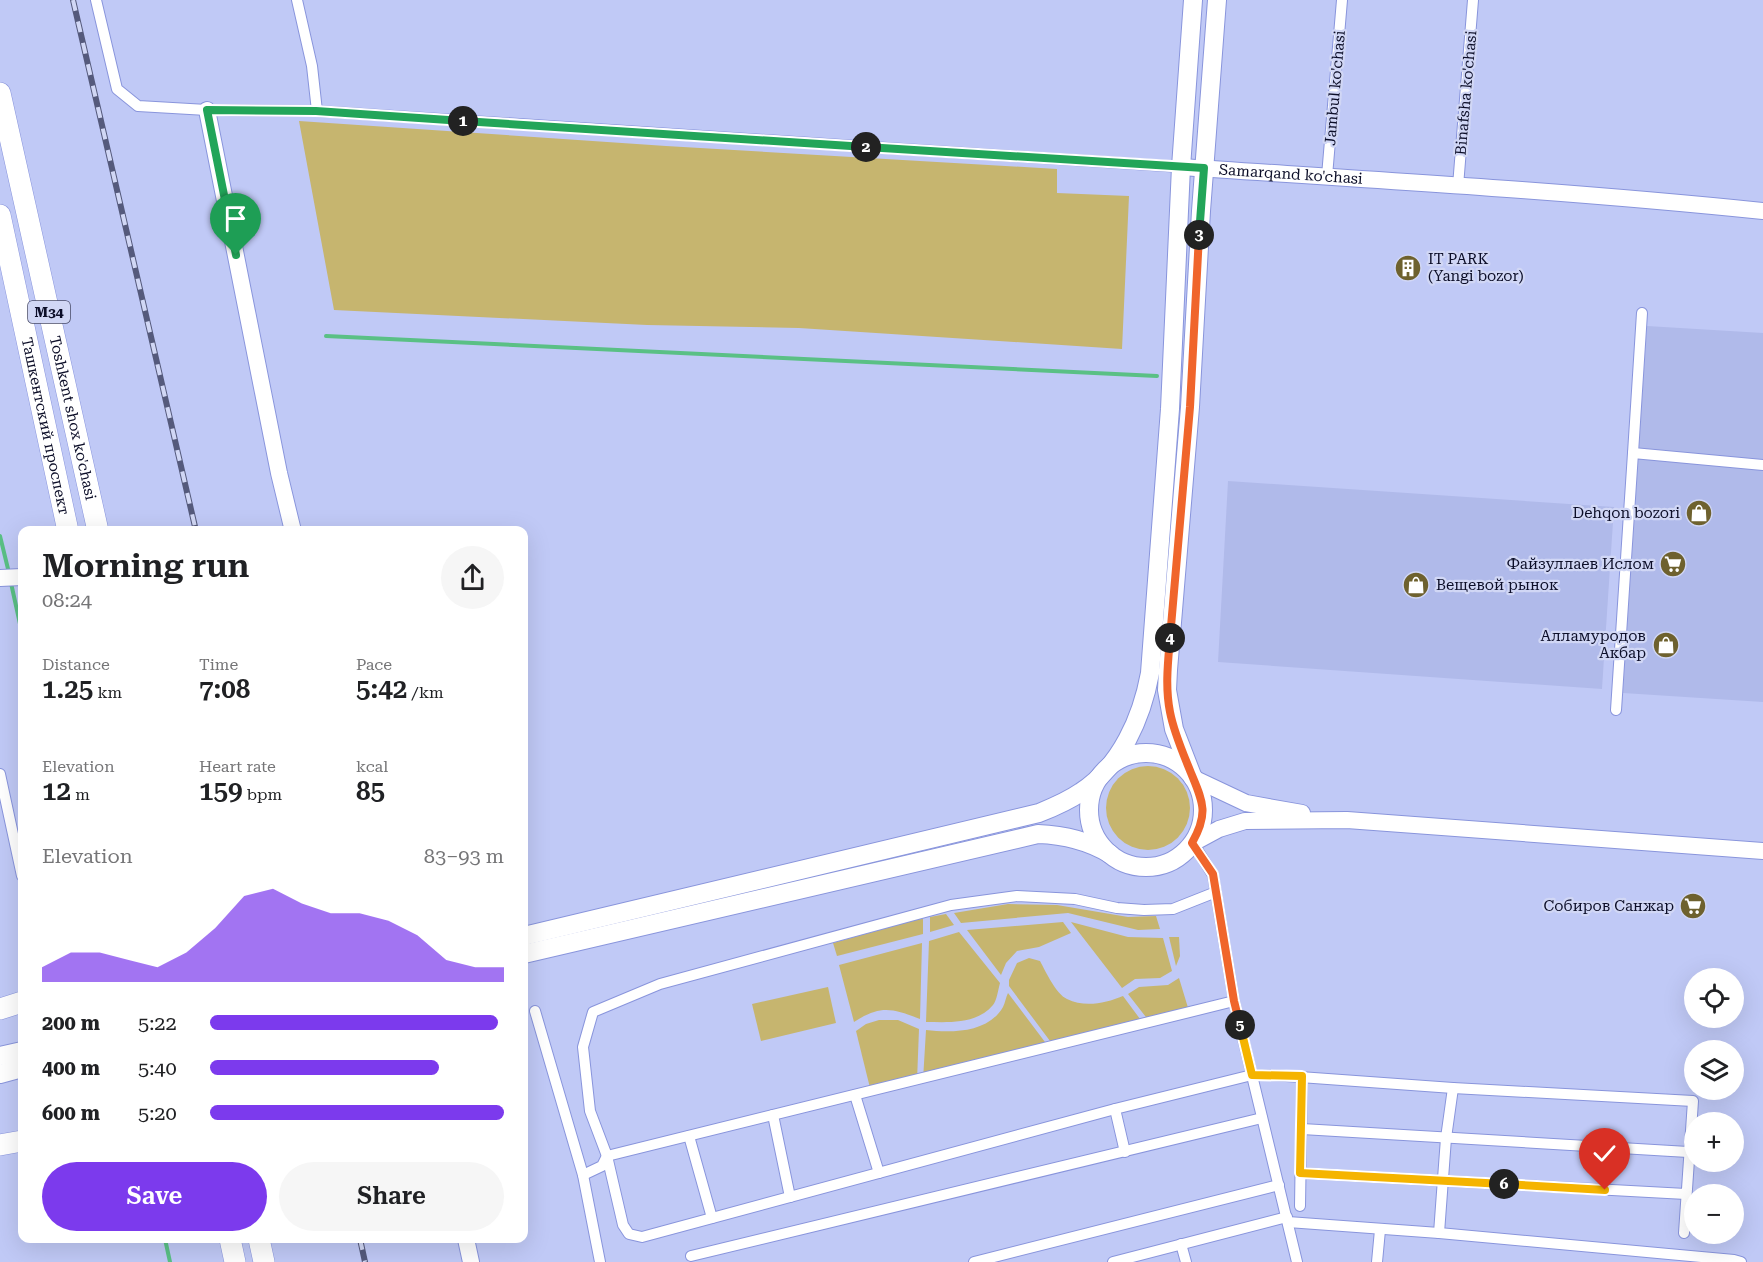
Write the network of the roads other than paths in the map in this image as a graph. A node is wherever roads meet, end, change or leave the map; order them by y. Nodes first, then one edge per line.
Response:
1 (96, 0) edge
2 (297, 0) edge
3 (1193, 0) edge
4 (1216, 0) edge
5 (1342, 0) edge
6 (1473, 0) edge
7 (0, 93) edge
8 (207, 110) junction
9 (316, 111) junction
10 (1181, 167) junction
11 (1204, 168) junction
12 (1327, 176) junction
13 (1458, 186) junction
14 (1763, 211) edge
15 (0, 215) edge
16 (1642, 313) dead end
17 (1633, 453) junction
18 (1763, 465) edge
19 (67, 526) edge
20 (97, 526) edge
21 (292, 526) edge
22 (18, 577) edge
23 (0, 578) edge
24 (1616, 710) dead end
25 (1102, 773) junction
26 (0, 774) edge
27 (1193, 778) junction
28 (1347, 820) junction
29 (1192, 843) junction
30 (1763, 851) edge
31 (1110, 854) junction
32 (18, 857) edge
33 (1216, 892) junction
34 (530, 943) edge
35 (1234, 1001) junction
36 (18, 1003) edge
37 (0, 1009) edge
38 (535, 1011) dead end
39 (18, 1052) edge
40 (0, 1056) edge
41 (18, 1069) edge
42 (0, 1074) edge
43 (1252, 1075) junction
44 (1302, 1076) junction
45 (1453, 1088) junction
46 (855, 1095) junction
47 (1115, 1109) junction
48 (1692, 1112) edge
49 (773, 1115) junction
50 (1262, 1119) junction
51 (1302, 1129) junction
52 (689, 1136) junction
53 (1446, 1138) junction
54 (18, 1142) edge
55 (0, 1145) edge
56 (1125, 1152) junction
57 (1684, 1152) edge
58 (607, 1156) junction
59 (879, 1173) junction
60 (1300, 1173) junction
61 (583, 1175) junction
62 (1443, 1181) junction
63 (1279, 1185) junction
64 (1684, 1194) edge
65 (790, 1197) junction
66 (1300, 1206) dead end
67 (711, 1218) junction
68 (1287, 1219) junction
69 (1380, 1230) junction
70 (1439, 1233) junction
71 (231, 1243) edge
72 (260, 1243) edge
73 (467, 1243) edge
74 (1181, 1244) junction
75 (692, 1256) dead end
76 (235, 1262) edge
77 (264, 1262) edge
78 (471, 1262) edge
79 (600, 1262) edge
80 (974, 1262) edge
81 (1113, 1262) edge
82 (1186, 1262) edge
83 (1297, 1262) edge
84 (1377, 1262) edge
85 (1741, 1262) edge

1 - 8 street, Samarqand ko'chasi
2 - 9 street
3 - 10 main road
4 - 11 main road
5 - 12 street, Jambul ko'chasi
6 - 13 street, Binafsha ko'chasi
7 - 20 highway, Toshkent shox ko'chasi / M34
8 - 9 street, Samarqand ko'chasi
8 - 21 street
9 - 10 street, Samarqand ko'chasi
10 - 11 street, Samarqand ko'chasi
10 - 25 main road
11 - 12 street, Samarqand ko'chasi
11 - 27 main road
12 - 13 street, Samarqand ko'chasi
13 - 14 street, Samarqand ko'chasi
15 - 19 highway, Ташкентский проспект / M34
16 - 17 street
17 - 18 street
17 - 24 street
22 - 23 street
25 - 27 main road
25 - 31 main road
25 - 34 main road
26 - 32 street
27 - 28 street
27 - 29 main road
28 - 29 street
28 - 30 street
29 - 31 main road
29 - 33 street
31 - 34 main road
33 - 35 street
33 - 58 street
35 - 43 street
35 - 46 street
36 - 37 highway
38 - 61 street
39 - 40 main road
41 - 42 main road
43 - 44 street
43 - 47 street
43 - 50 street
44 - 45 street
44 - 51 street
45 - 48 street
45 - 53 street
46 - 49 street
46 - 59 street
47 - 56 street
47 - 59 street
49 - 52 street
49 - 65 street
50 - 56 street
50 - 63 street
51 - 53 street
51 - 60 street
52 - 58 street
52 - 67 street
53 - 57 street
53 - 62 street
54 - 55 highway
56 - 75 street
58 - 61 street
58 - 67 street
59 - 65 street
60 - 62 street
60 - 66 street
61 - 79 street
62 - 64 street
62 - 70 street
63 - 68 street
63 - 80 street
65 - 67 street
68 - 69 street
68 - 74 street
68 - 83 street
69 - 70 street
69 - 84 street
70 - 85 street
71 - 76 highway
72 - 77 highway
73 - 78 street
74 - 81 street
74 - 82 street

